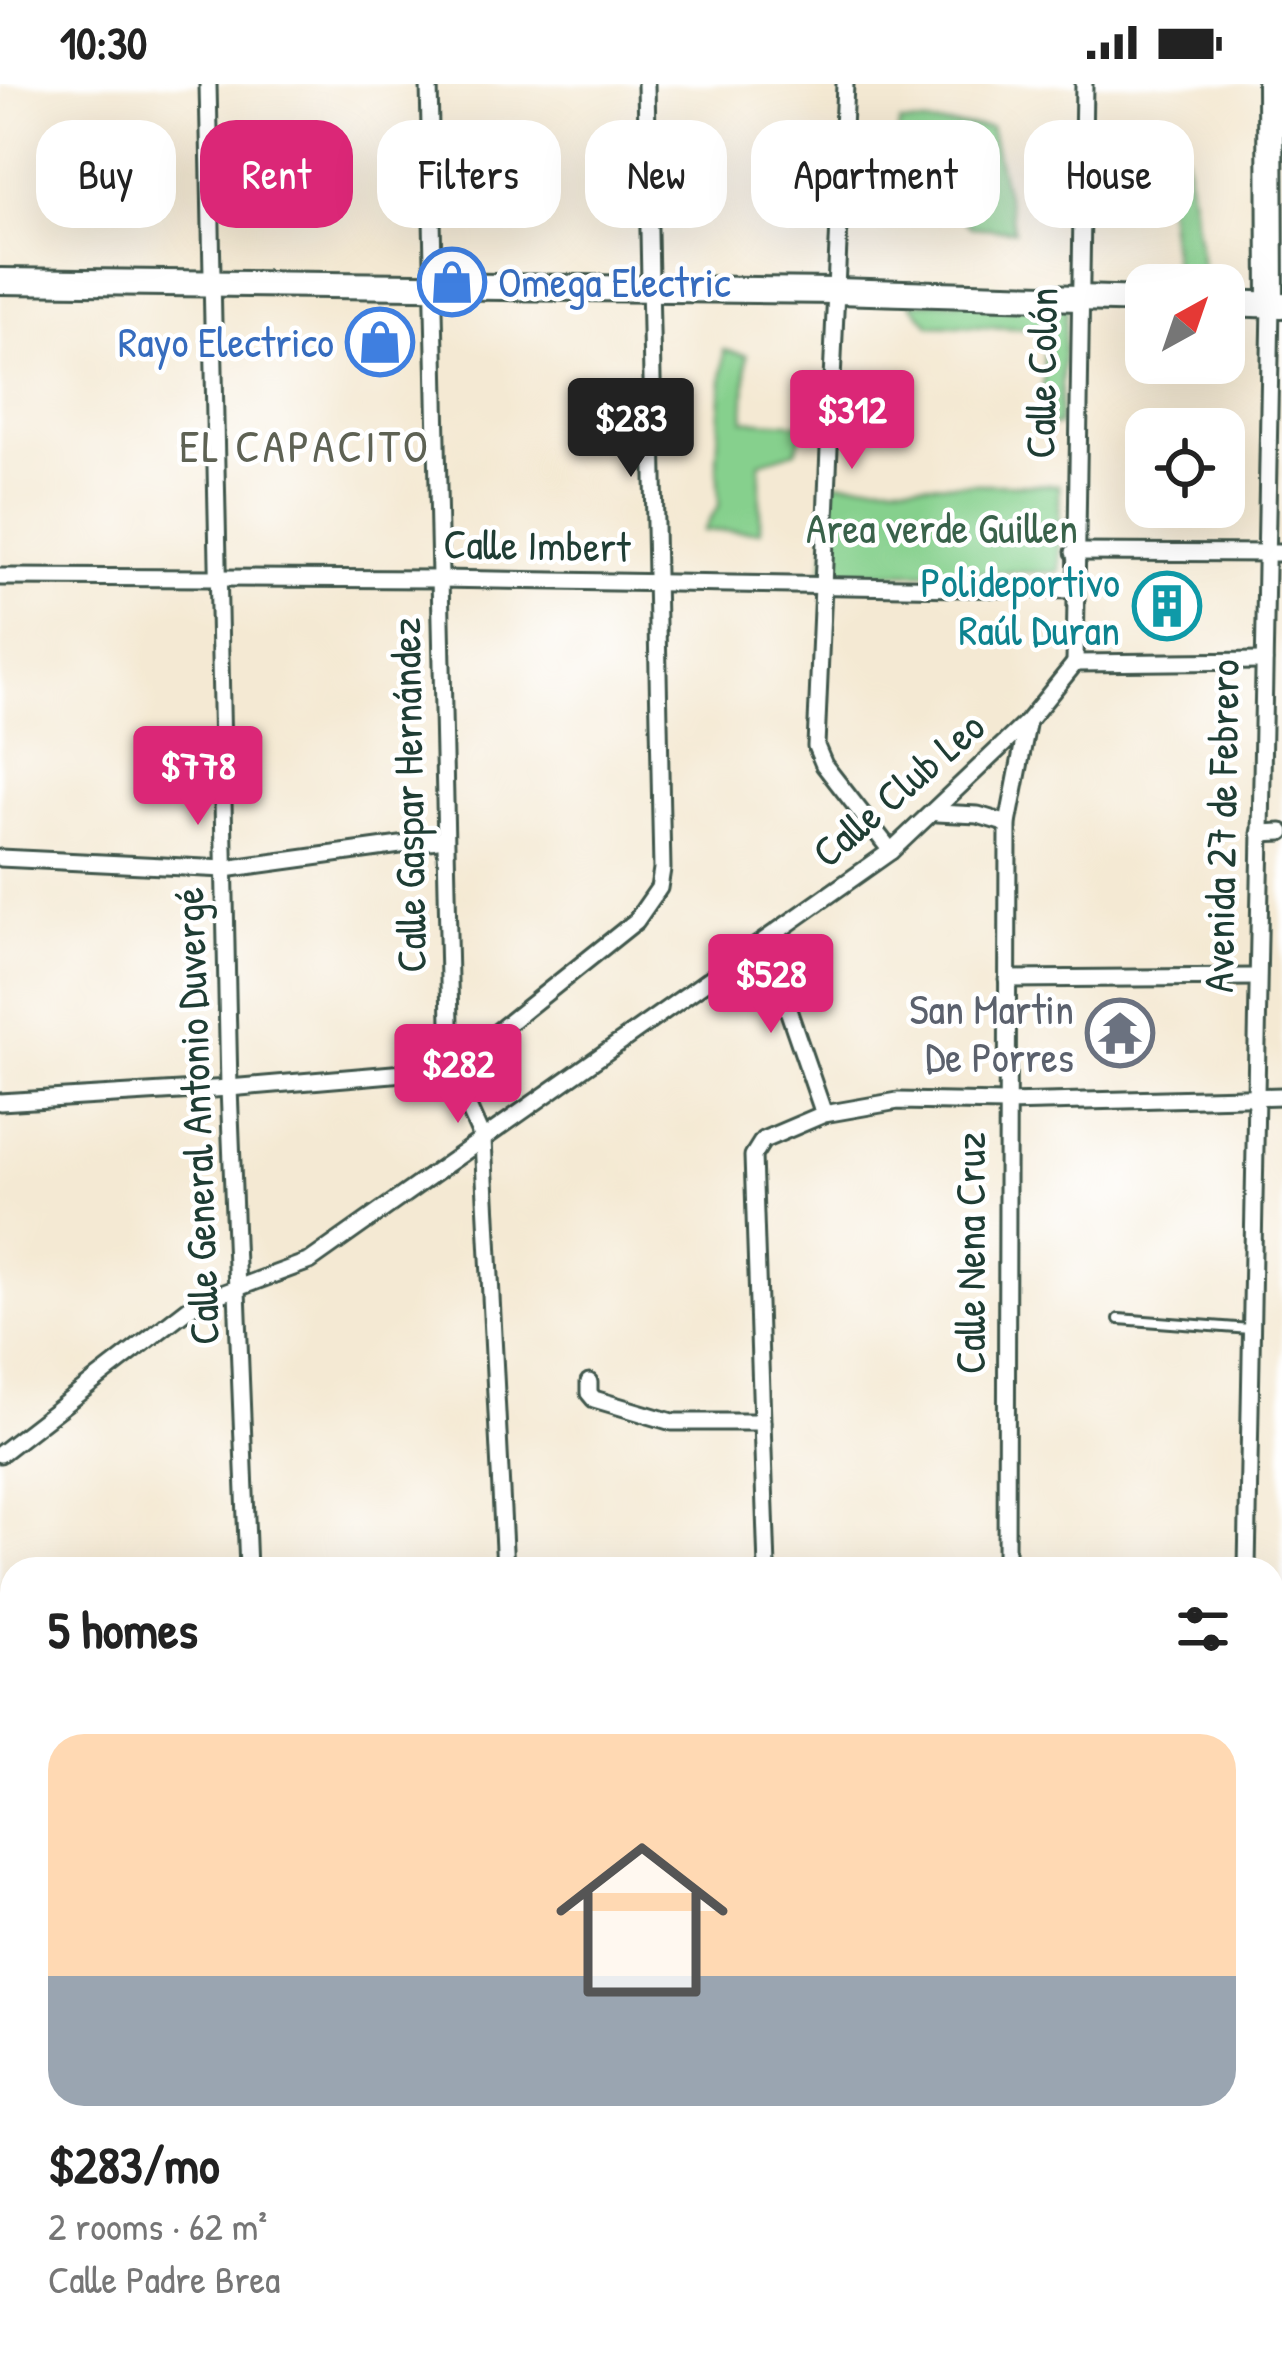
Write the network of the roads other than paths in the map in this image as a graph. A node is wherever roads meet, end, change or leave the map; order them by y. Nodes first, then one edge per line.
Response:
1 (208, 84) edge
2 (429, 84) edge
3 (646, 84) edge
4 (845, 84) edge
5 (1084, 84) edge
6 (1270, 84) edge
7 (0, 281) edge
8 (214, 282) junction
9 (432, 285) junction
10 (651, 290) junction
11 (836, 292) junction
12 (1078, 298) junction
13 (1125, 299) edge
14 (1245, 303) edge
15 (1277, 304) edge
16 (1074, 552) junction
17 (1274, 552) edge
18 (0, 577) edge
19 (440, 579) junction
20 (216, 580) junction
21 (659, 582) junction
22 (821, 585) junction
23 (1073, 590) junction
24 (1264, 661) junction
25 (1075, 663) junction
26 (1027, 722) junction
27 (937, 812) junction
28 (1008, 824) junction
29 (1282, 832) edge
30 (1260, 833) junction
31 (444, 838) junction
32 (891, 851) junction
33 (0, 858) edge
34 (225, 869) junction
35 (765, 943) junction
36 (1257, 976) junction
37 (1006, 980) junction
38 (451, 1069) junction
39 (229, 1088) junction
40 (1282, 1096) edge
41 (1255, 1097) junction
42 (0, 1102) edge
43 (1006, 1103) junction
44 (824, 1114) junction
45 (483, 1140) junction
46 (236, 1288) junction
47 (1120, 1318) dead end
48 (1251, 1329) junction
49 (589, 1382) dead end
50 (762, 1422) junction
51 (0, 1454) edge
52 (247, 1557) edge
53 (504, 1557) edge
54 (766, 1557) edge
55 (1006, 1557) edge
56 (1247, 1557) edge

1 - 8 street, Calle General Antonio Duvergé
2 - 9 street, Calle Gaspar Hernández
3 - 10 street
4 - 11 street
5 - 12 street, Calle Colón
6 - 15 main road, Avenida 27 de Febrero
7 - 8 main road
8 - 9 main road
8 - 20 street, Calle General Antonio Duvergé
9 - 10 main road
9 - 19 street, Calle Gaspar Hernández
10 - 11 main road
10 - 21 street
11 - 12 main road
11 - 22 street
12 - 13 main road
12 - 16 street, Calle Colón
14 - 15 main road
15 - 17 street, Avenida 27 de Febrero
16 - 17 street
16 - 23 street, Calle Colón
17 - 24 street, Avenida 27 de Febrero
18 - 20 street, Calle Imbert
19 - 20 street, Calle Imbert
19 - 21 street, Calle Imbert
19 - 31 street, Calle Gaspar Hernández
20 - 34 street, Calle General Antonio Duvergé
21 - 22 street, Calle Imbert
21 - 38 street
22 - 23 street, Calle Imbert
22 - 32 street
23 - 25 street, Calle Colón
24 - 25 street
24 - 30 street, Avenida 27 de Febrero
25 - 26 street, Calle Club Leo
26 - 27 street, Calle Club Leo
26 - 28 street, Calle Nena Cruz
27 - 28 street
27 - 32 street, Calle Club Leo
28 - 37 street, Calle Nena Cruz
29 - 30 street
30 - 36 street, Avenida 27 de Febrero
31 - 34 street
31 - 38 street, Calle Gaspar Hernández
32 - 35 street, Calle Club Leo
33 - 34 street
34 - 39 street, Calle General Antonio Duvergé
35 - 44 street
35 - 45 street, Calle Club Leo
36 - 37 street
36 - 41 street, Avenida 27 de Febrero
37 - 43 street, Calle Nena Cruz
38 - 39 street
38 - 45 street, Calle Gaspar Hernández
39 - 42 street
39 - 46 street, Calle General Antonio Duvergé
40 - 41 street
41 - 43 street
41 - 48 street, Avenida 27 de Febrero
43 - 44 street
43 - 55 street, Calle Nena Cruz
44 - 50 street
45 - 46 street, Calle Club Leo
45 - 53 street, Calle Gaspar Hernández
46 - 51 street, Calle Club Leo
46 - 52 street, Calle General Antonio Duvergé
47 - 48 lane
48 - 56 street, Avenida 27 de Febrero
49 - 50 street
50 - 54 street

